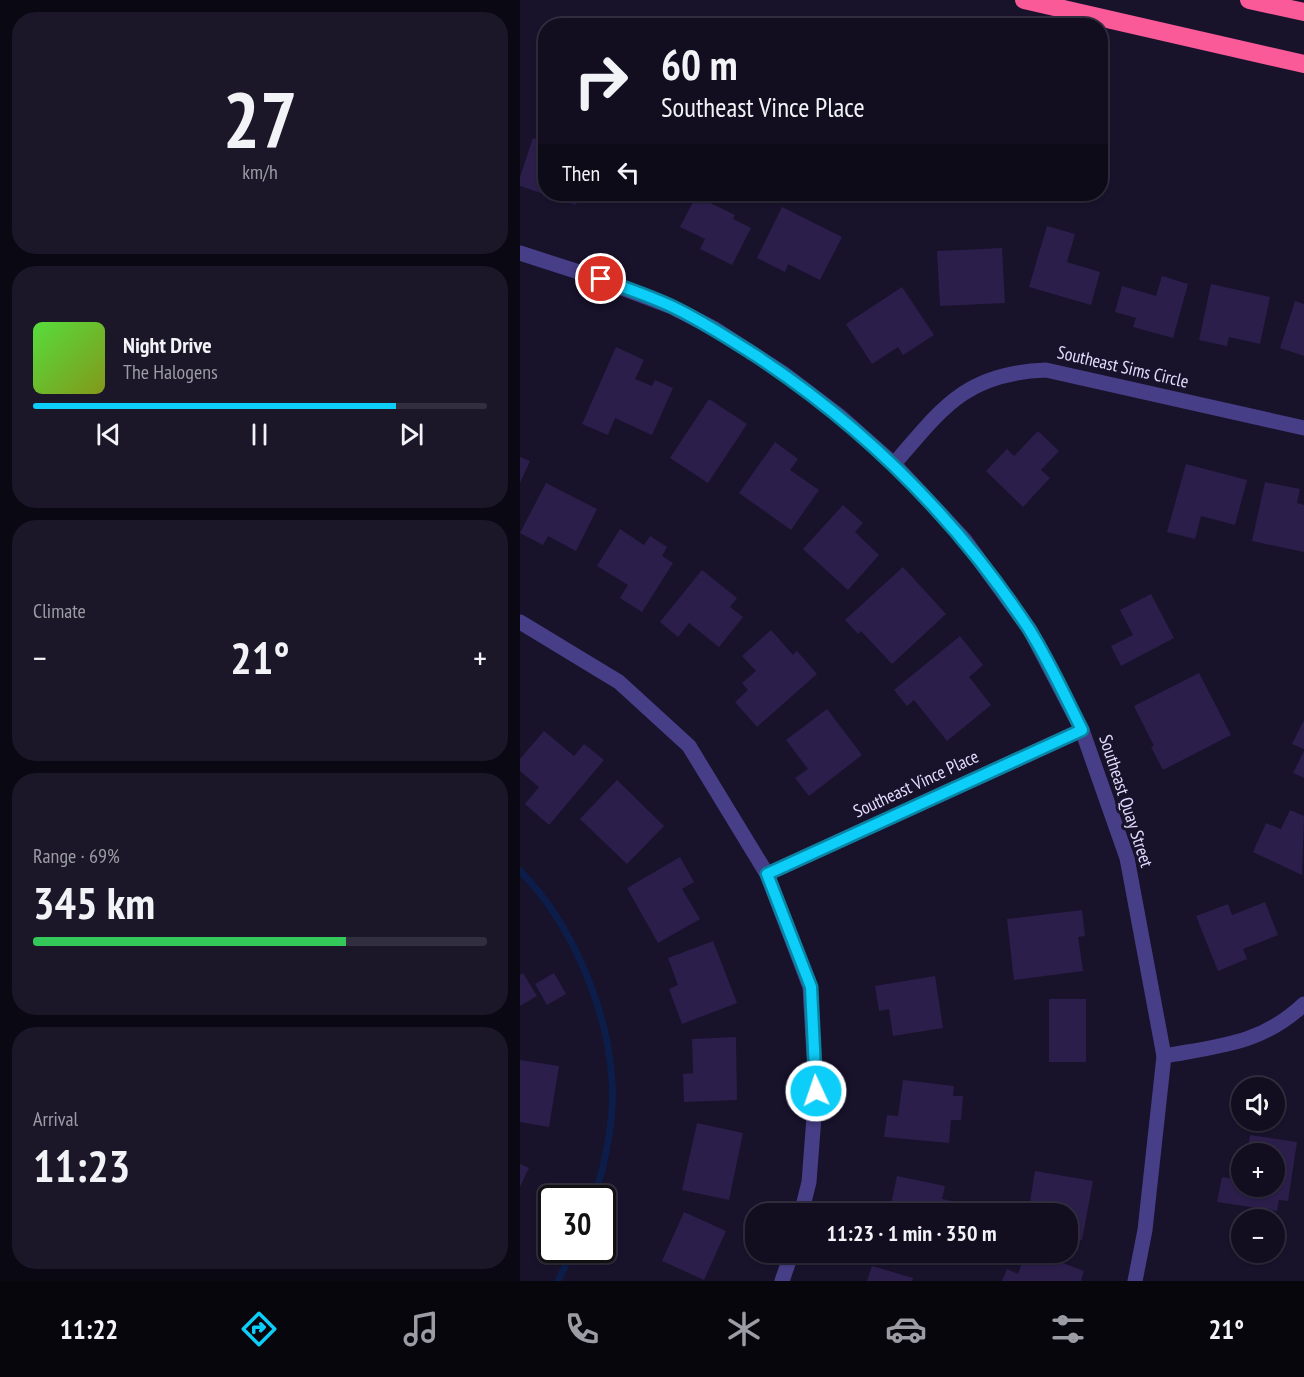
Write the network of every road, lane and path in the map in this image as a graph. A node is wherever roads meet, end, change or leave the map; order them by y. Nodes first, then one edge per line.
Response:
1 (1024, 0) edge
2 (1249, 0) edge
3 (1303, 12) edge
4 (1102, 18) edge
5 (1108, 19) edge
6 (1303, 64) edge
7 (520, 253) edge
8 (1303, 428) edge
9 (894, 464) junction
10 (520, 622) edge
11 (1082, 730) junction
12 (767, 874) junction
13 (1303, 1004) edge
14 (1164, 1056) junction
15 (804, 1203) edge
16 (788, 1263) edge
17 (782, 1281) edge
18 (1135, 1281) edge

1 - 4 highway
2 - 3 highway
5 - 6 highway
7 - 9 street, Southeast Quay Street
8 - 9 street, Southeast Sims Circle
9 - 11 street, Southeast Quay Street
10 - 12 street
11 - 12 street, Southeast Vince Place
11 - 14 street, Southeast Quay Street
12 - 15 street
13 - 14 street
14 - 18 street, Southeast Quay Street
16 - 17 street

